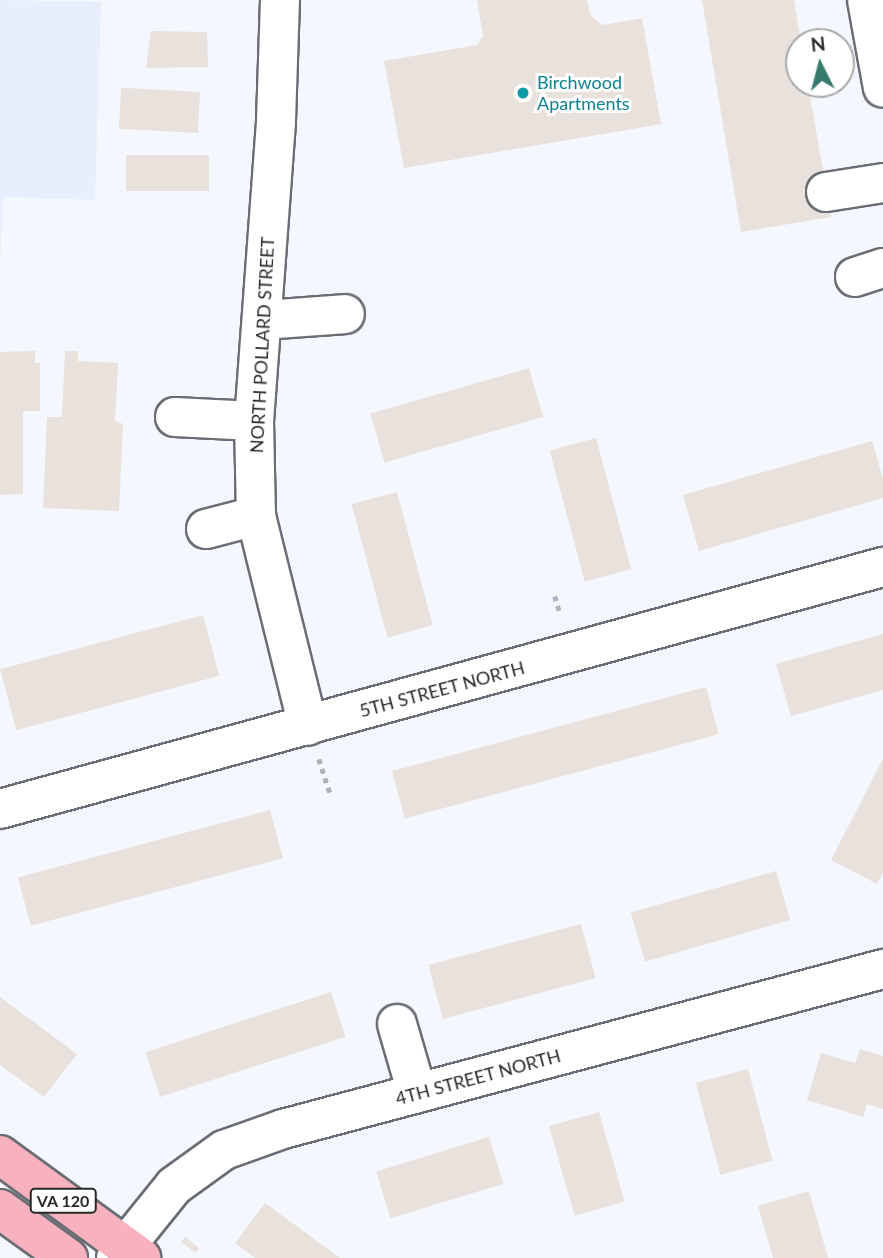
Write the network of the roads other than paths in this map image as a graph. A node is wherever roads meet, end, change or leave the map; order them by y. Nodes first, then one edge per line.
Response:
1 (280, 0) edge
2 (867, 0) edge
3 (883, 88) edge
4 (883, 183) edge
5 (827, 192) dead end
6 (345, 314) dead end
7 (264, 320) junction
8 (175, 417) dead end
9 (254, 422) junction
10 (256, 516) junction
11 (206, 529) dead end
12 (883, 567) edge
13 (307, 726) junction
14 (0, 809) edge
15 (883, 969) edge
16 (397, 1024) dead end
17 (417, 1093) junction
18 (0, 1155) edge
19 (0, 1209) edge
20 (128, 1254) edge
21 (68, 1258) edge

1 - 7 street, NORTH POLLARD STREET
2 - 3 street
4 - 5 street
6 - 7 street
7 - 9 street, NORTH POLLARD STREET
8 - 9 street
9 - 10 street, NORTH POLLARD STREET
10 - 11 street
10 - 13 street, NORTH POLLARD STREET
12 - 13 street, 5TH STREET NORTH
13 - 14 street, 5TH STREET NORTH
15 - 17 street, 4TH STREET NORTH
16 - 17 street
17 - 20 street, 4TH STREET NORTH
18 - 20 main road, VA 120
19 - 21 main road, VA 120

